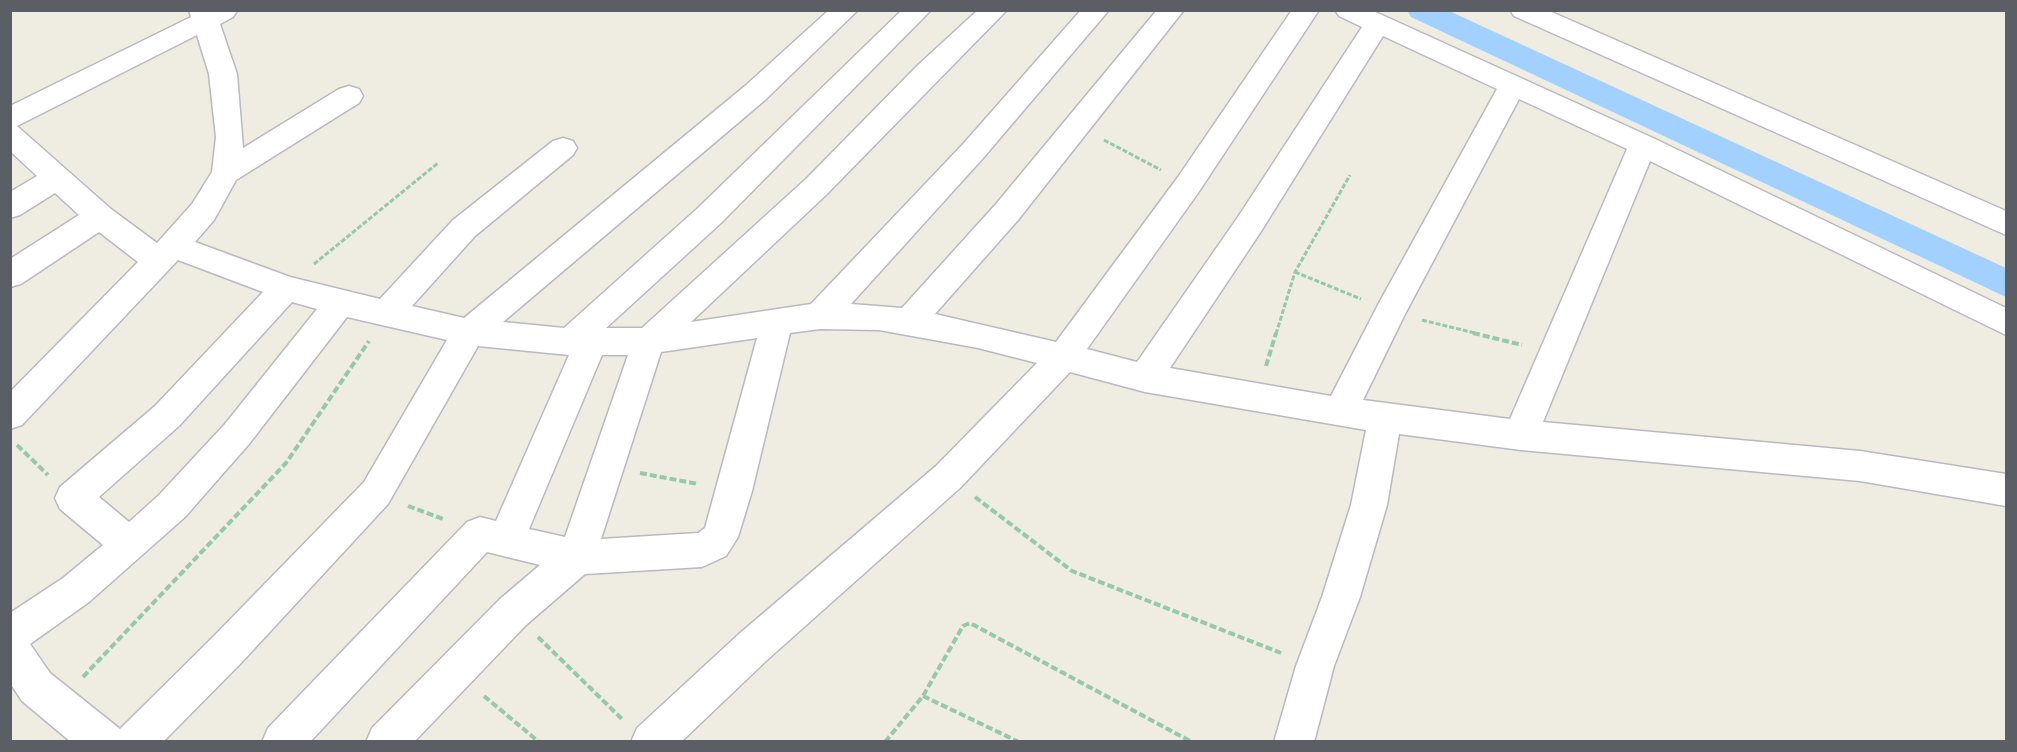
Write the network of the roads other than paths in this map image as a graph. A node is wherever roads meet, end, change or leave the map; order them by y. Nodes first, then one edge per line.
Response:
1 (845, 10) edge
2 (918, 10) edge
3 (994, 10) edge
4 (1096, 10) edge
5 (1171, 10) edge
6 (1306, 10) edge
7 (1348, 10) edge
8 (1523, 10) edge
9 (211, 14) edge
10 (1378, 24) junction
11 (1513, 85) junction
12 (349, 96) dead end
13 (10, 118) edge
14 (10, 134) edge
15 (1643, 144) junction
16 (563, 148) dead end
17 (226, 172) junction
18 (57, 177) junction
19 (10, 207) edge
20 (100, 217) junction
21 (2007, 224) edge
22 (166, 253) junction
23 (10, 275) edge
24 (286, 288) junction
25 (340, 303) junction
26 (387, 313) junction
27 (820, 316) junction
28 (910, 321) junction
29 (2007, 322) edge
30 (777, 324) junction
31 (469, 332) junction
32 (649, 341) junction
33 (580, 342) junction
34 (1062, 359) junction
35 (1146, 378) junction
36 (1340, 412) junction
37 (10, 415) edge
38 (1385, 419) junction
39 (1521, 435) junction
40 (2007, 490) edge
41 (493, 537) junction
42 (130, 545) junction
43 (577, 557) junction
44 (10, 636) edge
45 (10, 648) edge
46 (640, 733) edge
47 (105, 741) edge
48 (134, 741) edge
49 (282, 741) edge
50 (386, 741) edge
51 (1294, 741) edge

1 - 31 street
2 - 33 street
3 - 32 street
4 - 27 street
5 - 28 street
6 - 34 street
7 - 10 street
8 - 21 street
9 - 13 street
9 - 17 street
10 - 11 street
10 - 35 street
11 - 15 street
11 - 36 street
12 - 17 street
14 - 18 street
15 - 29 street
15 - 39 street
16 - 26 street
17 - 22 street
18 - 19 street
18 - 20 street
20 - 22 street
20 - 23 street
22 - 24 street
22 - 37 street
24 - 25 street
24 - 42 street
25 - 26 street
25 - 42 street
26 - 31 street
27 - 28 street
27 - 30 street
28 - 34 street
30 - 32 street
30 - 43 street
31 - 33 street
31 - 48 street
32 - 33 street
32 - 43 street
33 - 41 street
34 - 35 street
34 - 46 street
35 - 36 street
36 - 38 street
38 - 39 street
38 - 51 street
39 - 40 street
41 - 43 street
41 - 49 street
42 - 44 street
43 - 50 street
45 - 47 street

